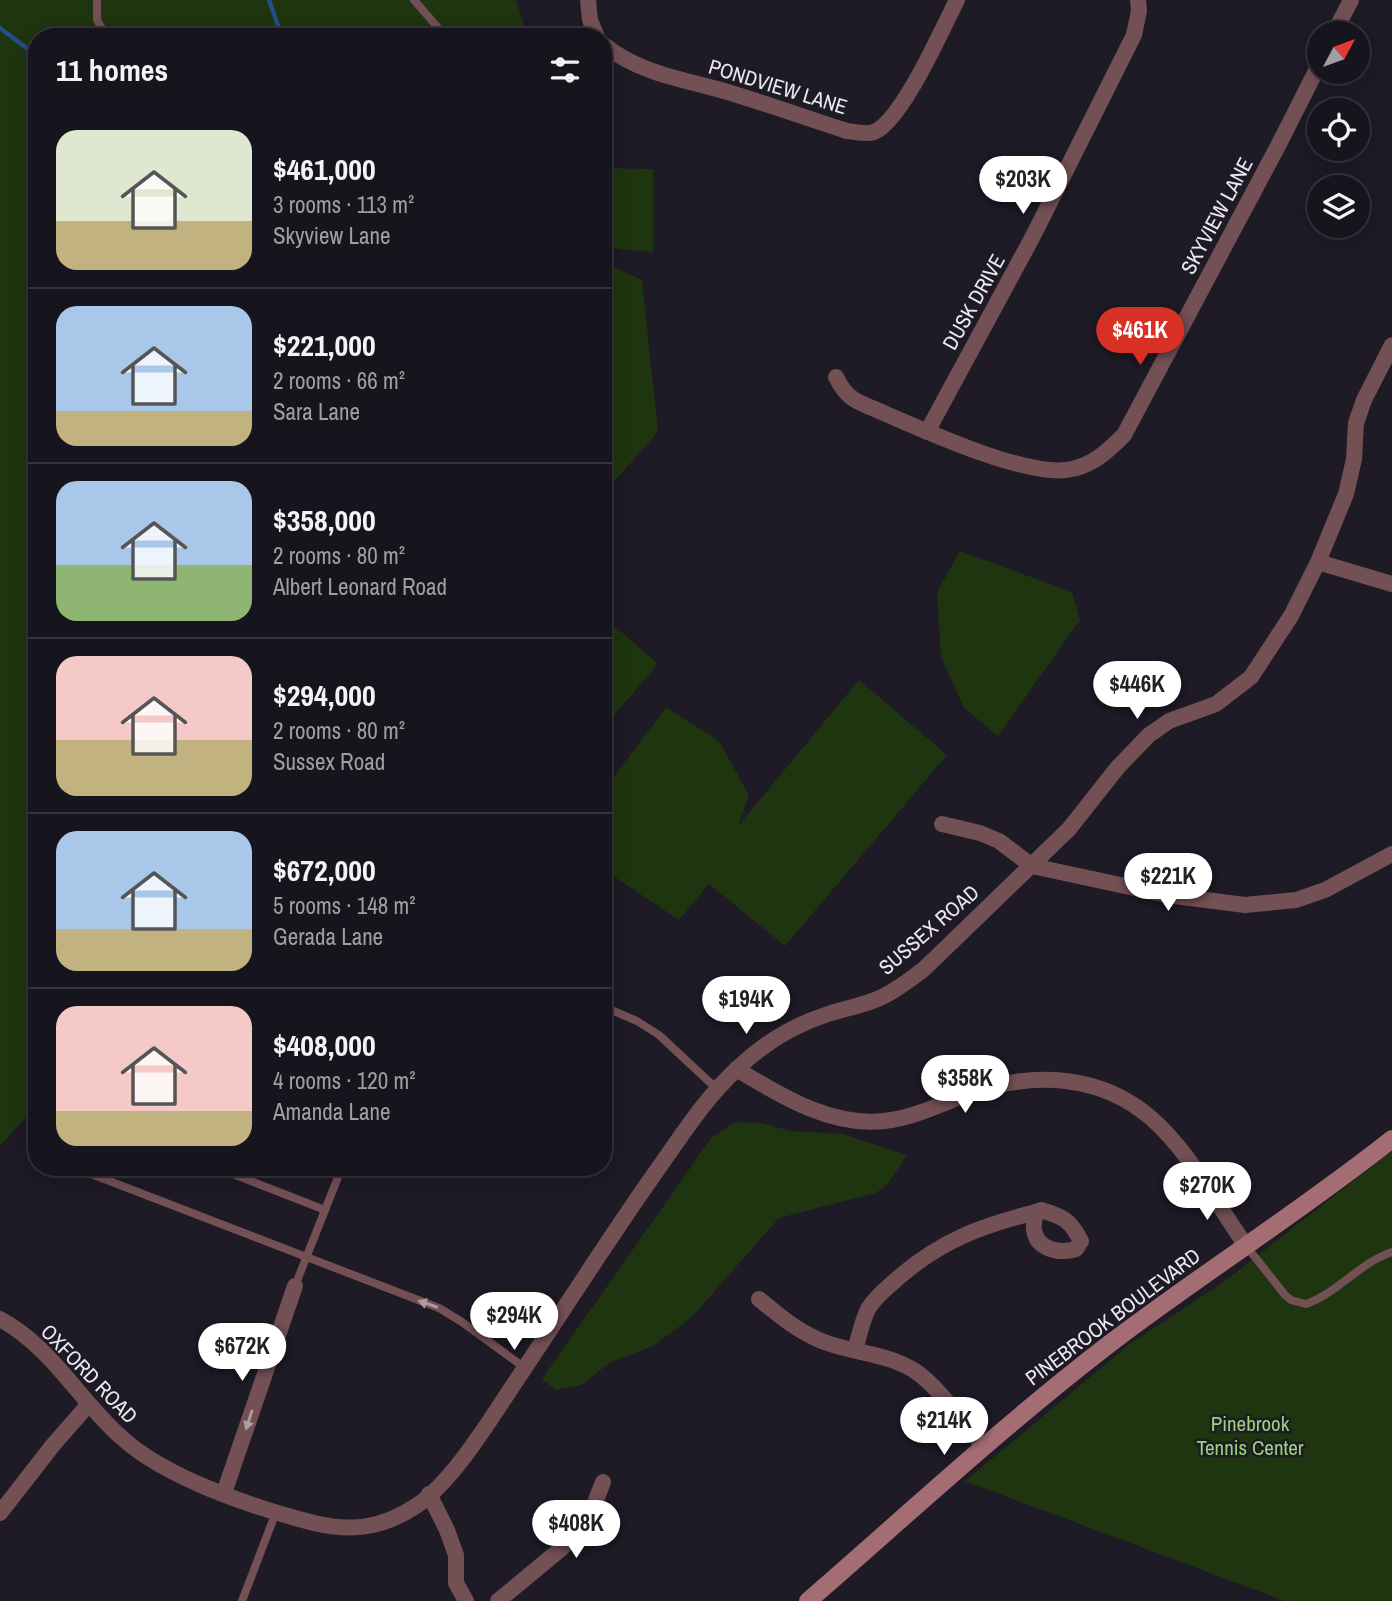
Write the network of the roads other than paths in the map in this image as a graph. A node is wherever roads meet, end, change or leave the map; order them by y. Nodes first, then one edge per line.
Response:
1 (97, 0) edge
2 (414, 0) edge
3 (588, 0) edge
4 (957, 0) edge
5 (1138, 0) edge
6 (1351, 0) edge
7 (1340, 21) edge
8 (102, 28) edge
9 (438, 28) edge
10 (593, 28) edge
11 (612, 52) edge
12 (1309, 84) edge
13 (1392, 345) edge
14 (1388, 364) edge
15 (835, 377) dead end
16 (927, 432) junction
17 (1318, 562) junction
18 (1392, 584) edge
19 (942, 824) dead end
20 (1392, 854) edge
21 (1032, 866) junction
22 (612, 1010) edge
23 (736, 1069) junction
24 (718, 1090) junction
25 (1392, 1139) edge
26 (96, 1176) edge
27 (238, 1176) edge
28 (338, 1176) edge
29 (325, 1210) junction
30 (1036, 1212) dead end
31 (1247, 1247) junction
32 (1392, 1252) edge
33 (306, 1257) junction
34 (295, 1286) joint
35 (759, 1299) dead end
36 (0, 1319) edge
37 (855, 1350) junction
38 (525, 1368) junction
39 (89, 1405) junction
40 (984, 1447) junction
41 (603, 1482) dead end
42 (225, 1493) junction
43 (429, 1494) junction
44 (276, 1511) junction
45 (0, 1513) edge
46 (242, 1601) edge
47 (467, 1601) edge
48 (498, 1601) edge
49 (808, 1601) edge

1 - 8 lane
2 - 9 lane
3 - 10 street
4 - 11 street, PONDVIEW LANE
5 - 16 street, DUSK DRIVE
6 - 7 street
12 - 16 street, SKYVIEW LANE
13 - 14 street, SUSSEX ROAD
14 - 17 street, SUSSEX ROAD
15 - 16 street, SKYVIEW LANE
17 - 18 street
17 - 21 street, SUSSEX ROAD
19 - 21 street
20 - 21 street
21 - 23 street, SUSSEX ROAD
22 - 24 lane
23 - 24 street, SUSSEX ROAD
23 - 31 street
24 - 38 street, SUSSEX ROAD
25 - 31 street, PINEBROOK BOULEVARD
26 - 33 lane
27 - 29 lane
28 - 29 lane
29 - 33 lane
30 - 37 street
31 - 32 lane
31 - 40 street, PINEBROOK BOULEVARD
33 - 34 lane
38 -> 33 lane
34 -> 42 street
35 - 37 street
36 - 39 street, OXFORD ROAD
37 - 40 street
38 - 43 street, SUSSEX ROAD
39 - 42 street, OXFORD ROAD
39 - 45 street
40 - 49 street, PINEBROOK BOULEVARD
41 - 48 street
42 - 44 street, SUSSEX ROAD
43 - 44 street, SUSSEX ROAD
43 - 47 street
44 - 46 lane

